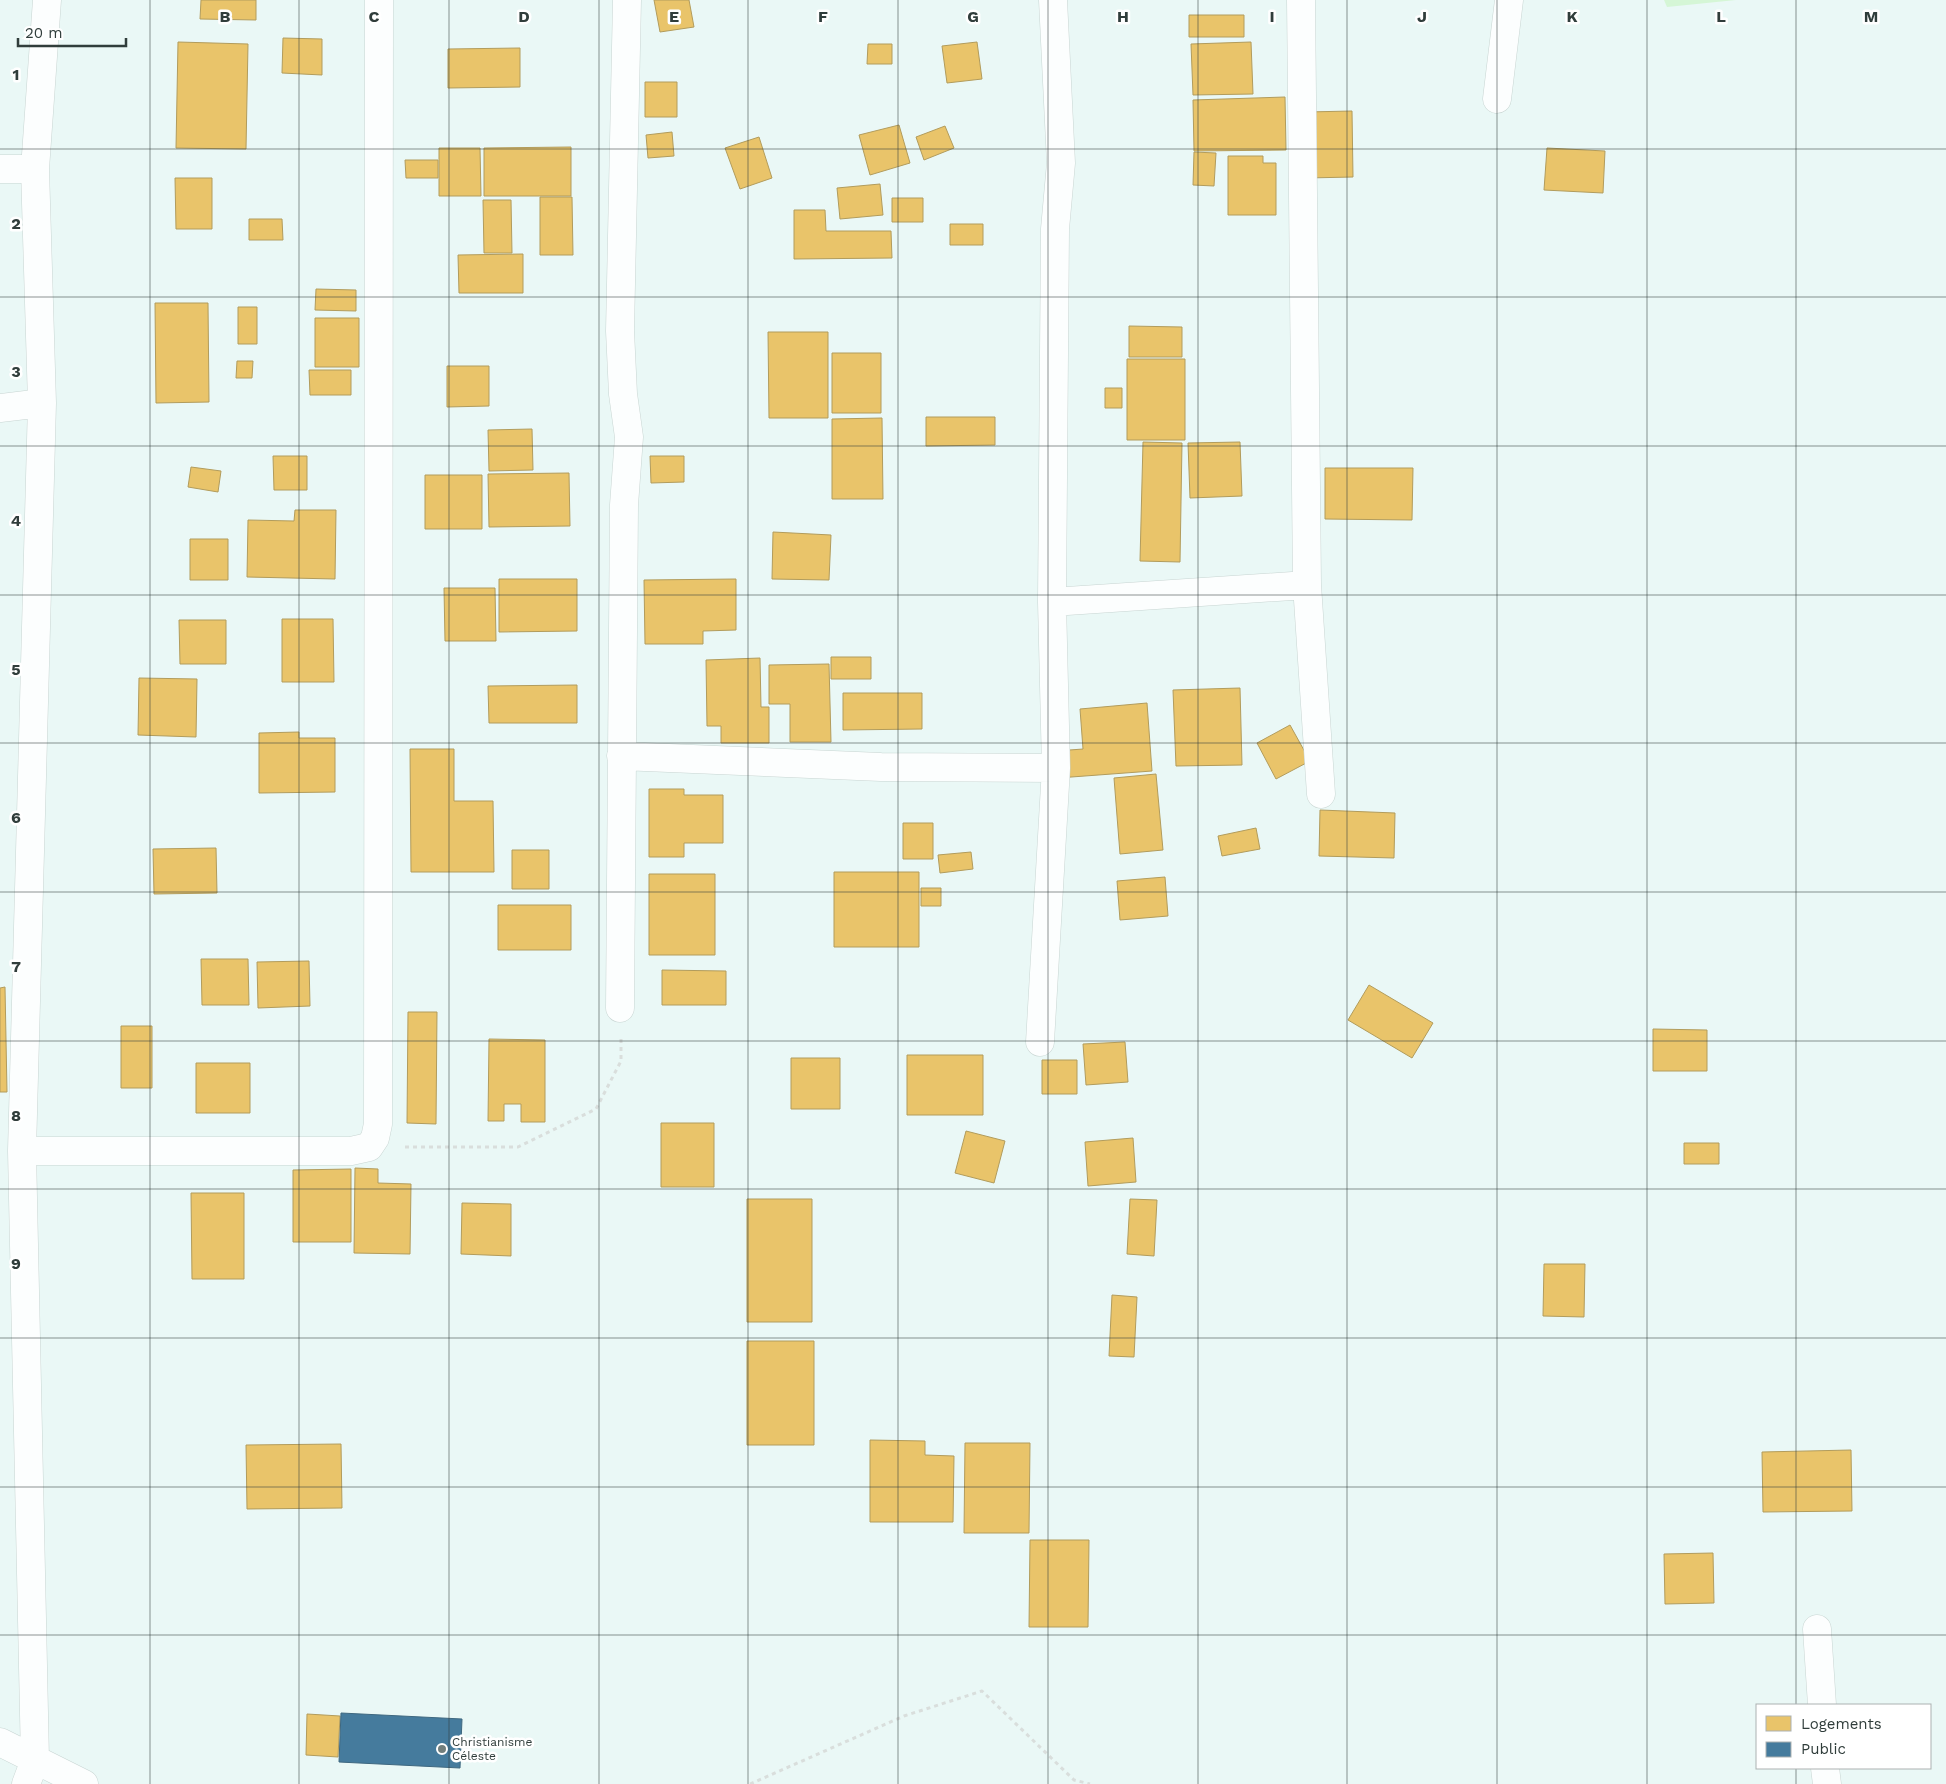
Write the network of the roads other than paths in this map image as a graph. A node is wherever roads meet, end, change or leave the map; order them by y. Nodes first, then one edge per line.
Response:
1 (47, 0) edge
2 (379, 0) edge
3 (626, 0) edge
4 (1053, 0) edge
5 (1301, 0) edge
6 (1509, 0) edge
7 (1497, 99) dead end
8 (0, 169) edge
9 (35, 169) junction
10 (42, 404) junction
11 (0, 408) edge
12 (1307, 585) junction
13 (1052, 602) junction
14 (621, 756) junction
15 (1056, 768) junction
16 (1321, 794) dead end
17 (620, 1008) road end
18 (1040, 1042) dead end
19 (22, 1151) junction
20 (1817, 1628) dead end
21 (1822, 1704) edge
22 (0, 1742) edge
23 (1825, 1769) edge
24 (31, 1772) edge
25 (84, 1784) edge
26 (1827, 1784) edge

1 - 9 street
2 - 19 street
3 - 14 street
4 - 13 street
5 - 12 street
6 - 7 street
8 - 9 street
9 - 10 street
10 - 11 street
10 - 19 street
12 - 13 street
12 - 16 street
13 - 15 street
14 - 15 street
14 - 17 street
15 - 18 street
19 - 24 street
20 - 21 street
22 - 24 street
23 - 26 street
24 - 25 street

